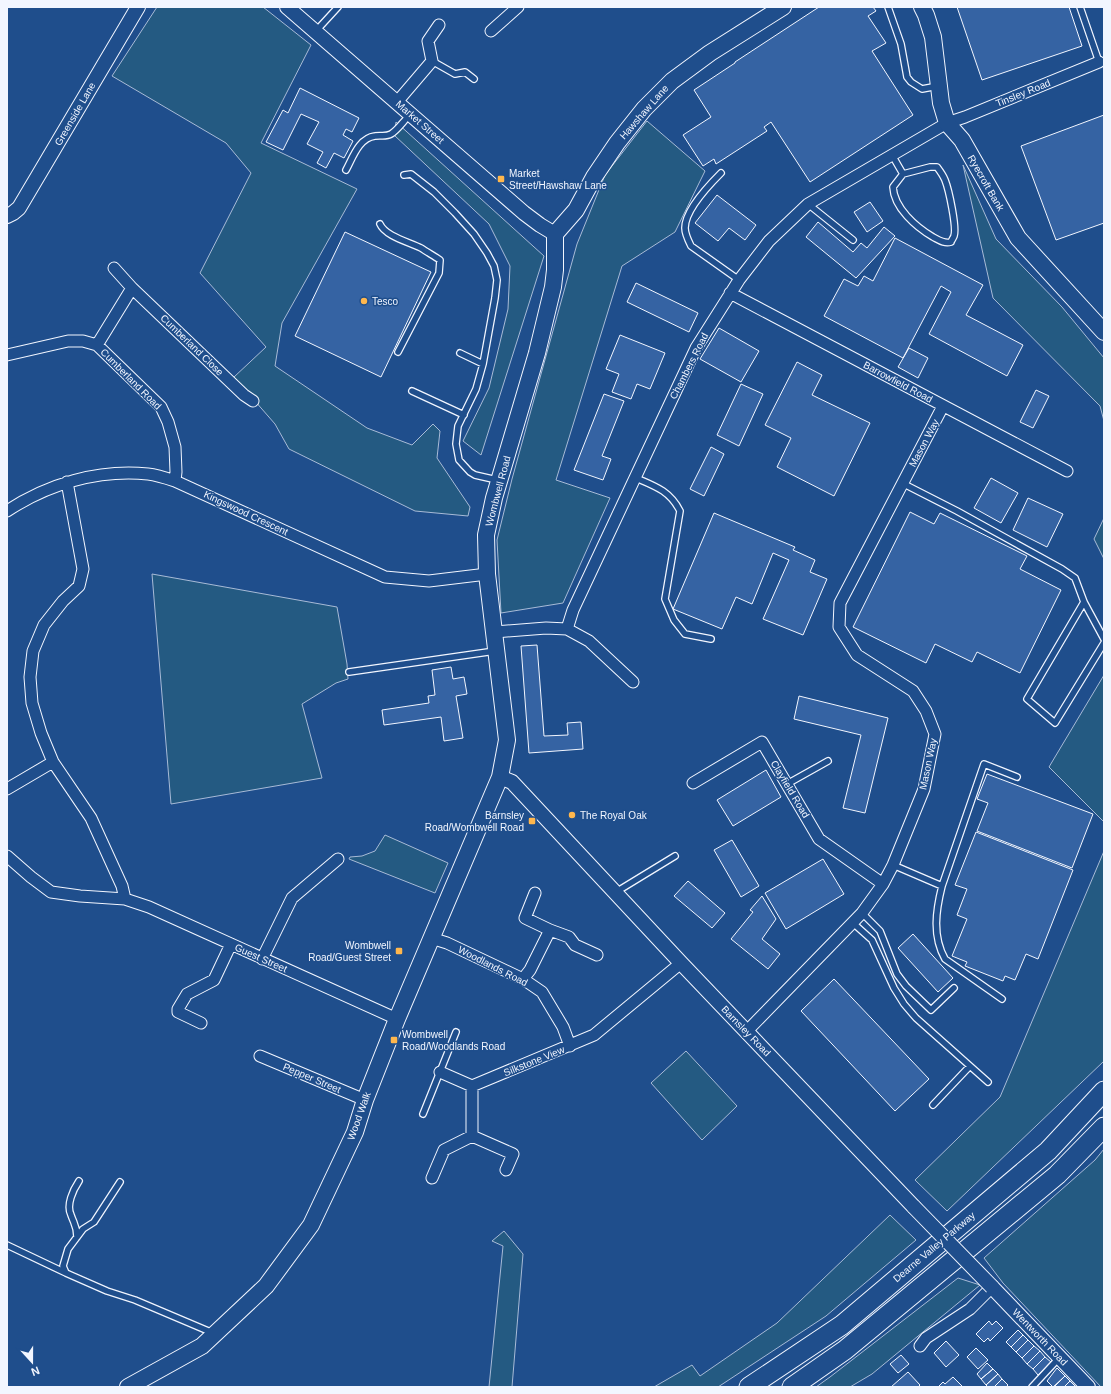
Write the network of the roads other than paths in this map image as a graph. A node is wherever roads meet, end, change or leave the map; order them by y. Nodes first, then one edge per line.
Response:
1 (138, 7) edge
2 (287, 7) edge
3 (338, 7) edge
4 (518, 7) edge
5 (783, 7) edge
6 (888, 7) edge
7 (922, 7) edge
8 (1080, 7) edge
9 (439, 25) dead end
10 (492, 31) dead end
11 (316, 32) junction
12 (432, 61) junction
13 (1099, 62) joint
14 (474, 80) dead end
15 (938, 86) junction
16 (397, 102) junction
17 (411, 114) junction
18 (947, 123) junction
19 (892, 154) junction
20 (346, 170) dead end
21 (721, 173) dead end
22 (903, 174) junction
23 (404, 175) dead end
24 (808, 204) junction
25 (7, 216) edge
26 (380, 224) dead end
27 (555, 234) junction
28 (853, 240) dead end
29 (114, 268) dead end
30 (740, 280) junction
31 (132, 288) junction
32 (730, 293) junction
33 (1104, 332) edge
34 (98, 345) junction
35 (398, 352) dead end
36 (460, 353) dead end
37 (7, 355) edge
38 (483, 364) junction
39 (412, 391) dead end
40 (253, 401) dead end
41 (943, 406) junction
42 (464, 415) junction
43 (1067, 471) dead end
44 (636, 478) junction
45 (175, 480) junction
46 (500, 481) junction
47 (67, 482) junction
48 (902, 483) junction
49 (7, 511) edge
50 (487, 574) junction
51 (1084, 602) junction
52 (567, 629) junction
53 (495, 632) junction
54 (1104, 639) edge
55 (711, 640) dead end
56 (1104, 643) edge
57 (497, 651) junction
58 (349, 672) dead end
59 (633, 682) dead end
60 (828, 761) dead end
61 (53, 762) junction
62 (500, 777) junction
63 (1017, 777) dead end
64 (693, 783) dead end
65 (787, 784) junction
66 (7, 789) edge
67 (7, 856) edge
68 (675, 856) dead end
69 (338, 859) dead end
70 (893, 865) junction
71 (883, 884) junction
72 (942, 886) junction
73 (616, 892) junction
74 (536, 893) dead end
75 (125, 900) junction
76 (862, 913) junction
77 (853, 923) junction
78 (550, 930) junction
79 (431, 938) junction
80 (230, 944) junction
81 (597, 955) dead end
82 (262, 959) junction
83 (681, 962) junction
84 (523, 979) junction
85 (954, 988) dead end
86 (1002, 999) dead end
87 (397, 1018) junction
88 (201, 1023) dead end
89 (747, 1031) junction
90 (456, 1032) dead end
91 (570, 1046) junction
92 (260, 1056) dead end
93 (970, 1066) junction
94 (440, 1072) junction
95 (988, 1082) dead end
96 (472, 1086) junction
97 (1104, 1091) edge
98 (365, 1100) junction
99 (933, 1105) dead end
100 (423, 1114) dead end
101 (1104, 1127) edge
102 (472, 1136) junction
103 (506, 1170) dead end
104 (432, 1178) dead end
105 (79, 1181) dead end
106 (120, 1182) dead end
107 (77, 1236) junction
108 (7, 1245) edge
109 (66, 1273) junction
110 (992, 1287) junction
111 (215, 1334) junction
112 (920, 1346) dead end
113 (1060, 1358) junction
114 (128, 1387) edge
115 (749, 1387) edge
116 (792, 1387) edge
117 (1032, 1387) edge
118 (1088, 1387) edge

1 - 25 street, Greenside Lane
2 - 11 street, Market Street
3 - 11 lane
4 - 10 street
5 - 27 main road, Hawshaw Lane
6 - 15 lane
7 - 15 main road, Ryecroft Bank
8 - 13 lane
9 - 12 street
11 - 16 street, Market Street
12 - 14 lane
12 - 16 street
13 - 18 street, Tinsley Road
15 - 18 main road, Ryecroft Bank
16 - 17 street, Market Street
17 - 20 lane
17 - 27 street, Market Street
18 - 19 street, Chambers Road
18 - 33 main road, Ryecroft Bank
19 - 22 lane
19 - 24 street, Chambers Road
21 - 30 lane
22 - 22 lane
23 - 38 lane
24 - 28 lane
24 - 30 street, Chambers Road
26 - 35 lane
27 - 46 main road, Wombwell Road
29 - 31 street, Cumberland Close
30 - 32 street, Chambers Road
31 - 34 street
31 - 40 street, Cumberland Close
32 - 41 street, Barrowfield Road
32 - 44 street, Chambers Road
34 - 37 street, Cumberland Road
34 - 45 street, Cumberland Road
36 - 38 lane
38 - 42 lane
39 - 42 lane
41 - 43 street, Barrowfield Road
41 - 48 street, Mason Way
42 - 46 lane
44 - 52 street, Chambers Road
44 - 55 lane
45 - 47 street, Kingswood Crescent
45 - 50 street, Kingswood Crescent
46 - 50 main road, Wombwell Road
47 - 49 street, Kingswood Crescent
47 - 61 street
48 - 51 lane
48 - 70 street, Mason Way
50 - 53 main road, Wombwell Road
51 - 54 lane
51 - 56 lane
52 - 53 street
52 - 59 street
53 - 57 main road, Wombwell Road
57 - 58 lane
57 - 62 main road, Wombwell Road
60 - 65 lane
61 - 66 street
61 - 75 street
62 - 73 street, Barnsley Road
62 - 79 main road, Wood Walk
63 - 72 lane
64 - 65 street, Clayfield Road
65 - 71 street, Clayfield Road
67 - 75 street, Guest Street
68 - 73 lane
69 - 82 street
70 - 71 street, Mason Way
70 - 72 lane
71 - 76 street, Mason Way
72 - 86 lane
73 - 83 street, Barnsley Road
74 - 78 street
75 - 80 street, Guest Street
76 - 77 street, Mason Way
76 - 85 lane
77 - 89 street, Mason Way
77 - 93 lane
78 - 81 street
78 - 84 street
79 - 84 street, Woodlands Road
79 - 87 main road, Wood Walk
80 - 82 street, Guest Street
80 - 88 street
82 - 87 street, Guest Street
83 - 89 street, Barnsley Road
83 - 91 street, Silkstone View
84 - 91 street, Woodlands Road
87 - 98 main road, Wood Walk
89 - 110 street, Barnsley Road, bridge
90 - 94 lane
91 - 96 street, Silkstone View
92 - 98 street, Pepper Street
93 - 95 lane
93 - 99 lane
94 - 96 street
94 - 100 lane
96 - 102 street
97 - 115 highway, Dearne Valley Parkway
98 - 111 main road, Wood Walk
101 - 116 highway
102 - 103 street
102 - 104 street
105 - 107 lane
106 - 107 lane
107 - 109 lane
108 - 109 lane
109 - 111 lane
110 - 112 street
110 - 113 street, Wentworth Road
111 - 114 main road, Wood Walk
113 - 117 lane
113 - 118 street, Wentworth Road

